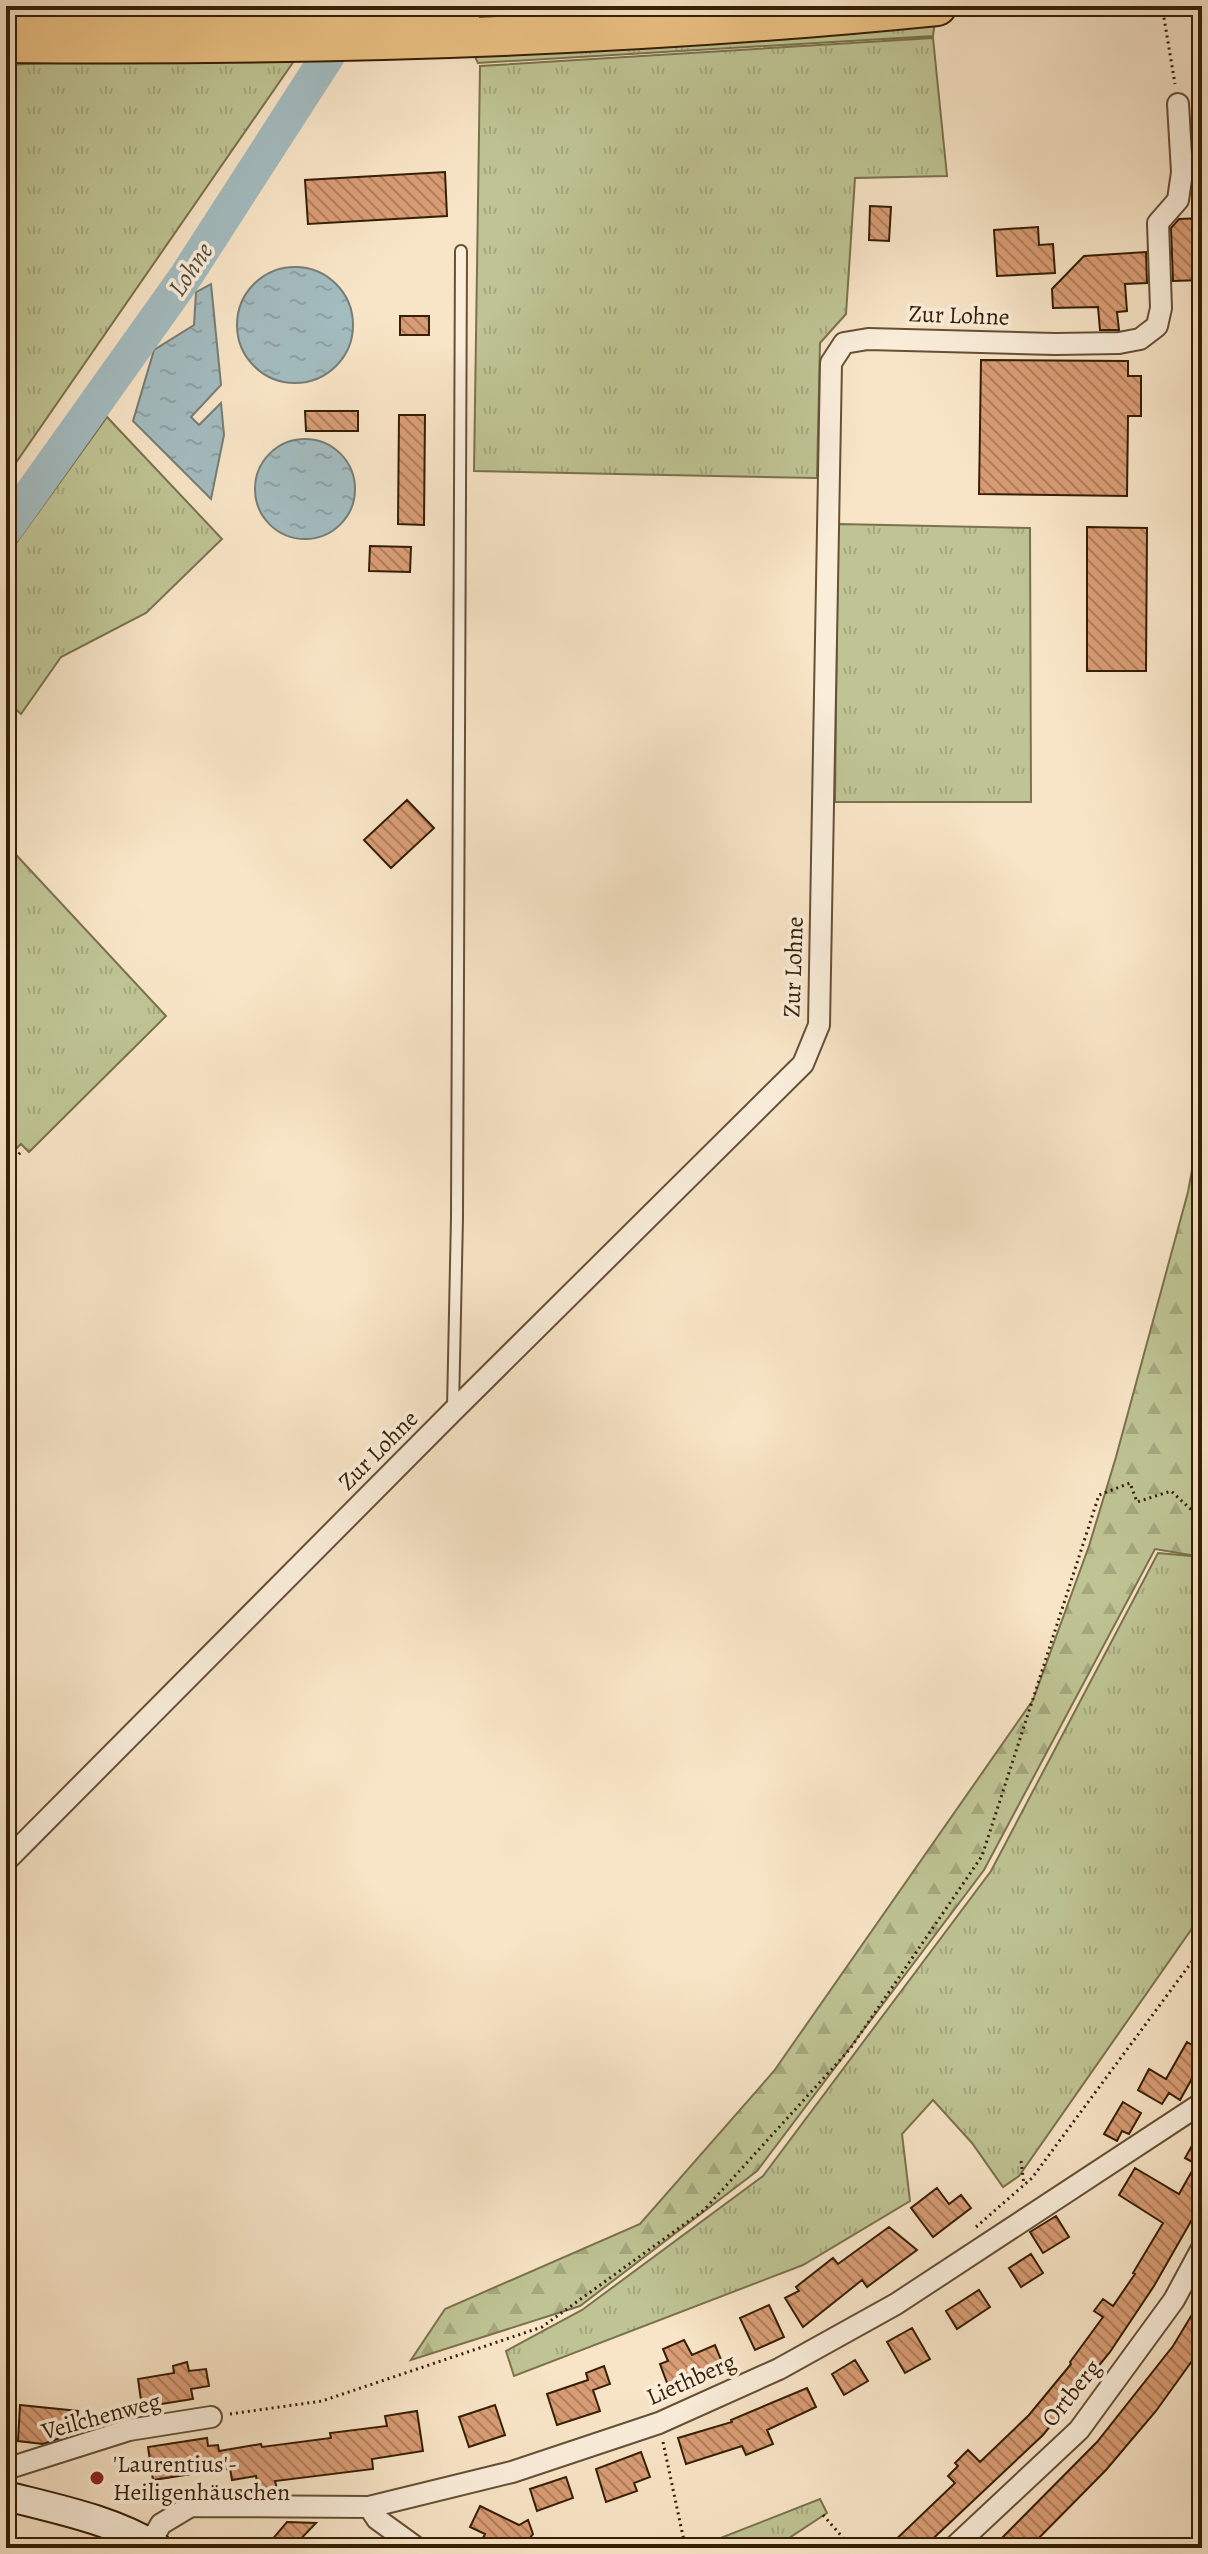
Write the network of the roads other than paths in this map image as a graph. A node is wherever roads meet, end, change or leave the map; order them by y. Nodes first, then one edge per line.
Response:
1 (464, 6) edge
2 (937, 6) edge
3 (6, 14) edge
4 (6, 43) edge
5 (1178, 104) road end
6 (461, 251) dead end
7 (453, 1411) junction
8 (6, 1861) edge
9 (1202, 2103) edge
10 (1202, 2248) edge
11 (211, 2417) road end
12 (6, 2469) edge
13 (6, 2496) edge
14 (369, 2507) junction
15 (154, 2546) edge
16 (417, 2548) edge
17 (953, 2548) edge

1 - 3 highway
2 - 4 highway
5 - 7 street, Zur Lohne
6 - 7 lane
7 - 8 street, Zur Lohne
9 - 14 street, Liethberg
10 - 17 street, Ortberg
11 - 12 street, Veilchenweg
13 - 15 main road
14 - 15 street, Liethberg
14 - 16 street

